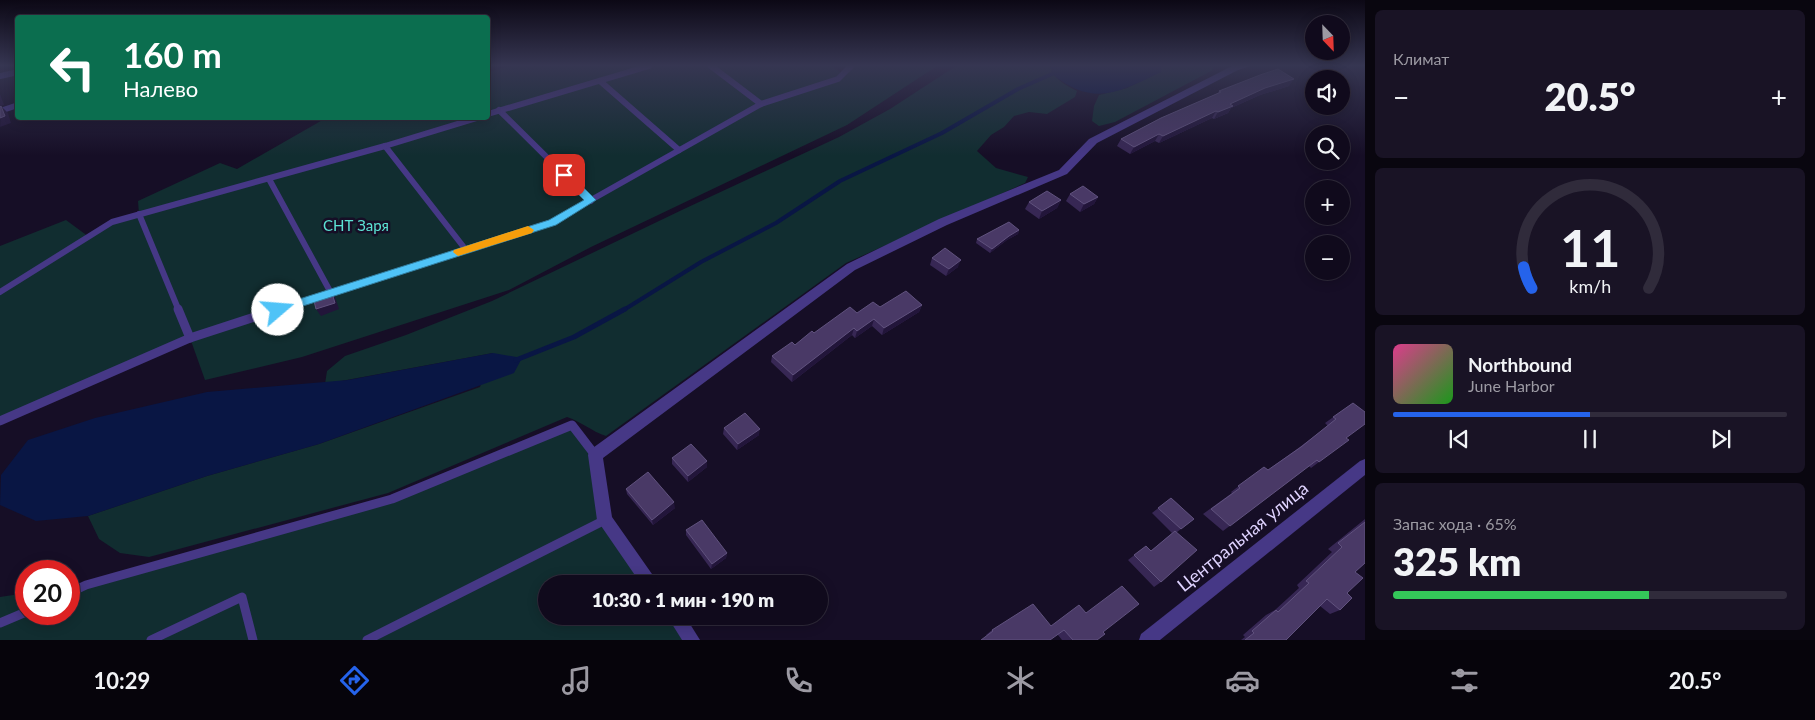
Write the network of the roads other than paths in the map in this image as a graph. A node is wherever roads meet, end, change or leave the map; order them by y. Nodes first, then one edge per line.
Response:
1 (548, 96) edge
2 (617, 96) edge
3 (750, 96) edge
4 (786, 96) edge
5 (1181, 96) edge
6 (761, 104) junction
7 (15, 106) edge
8 (499, 110) junction
9 (0, 111) edge
10 (490, 113) edge
11 (470, 120) edge
12 (385, 146) junction
13 (679, 150) junction
14 (269, 179) junction
15 (591, 200) junction
16 (139, 214) junction
17 (466, 250) junction
18 (0, 292) edge
19 (331, 293) junction
20 (190, 338) junction
21 (0, 421) edge
22 (595, 455) junction
23 (1365, 466) edge
24 (605, 520) junction
25 (645, 575) edge
26 (80, 588) edge
27 (15, 617) edge
28 (0, 623) edge
29 (681, 625) edge
30 (151, 640) edge
31 (253, 640) edge
32 (367, 640) edge
33 (692, 640) edge
34 (1147, 640) edge

1 - 8 lane
2 - 13 lane
3 - 6 lane
4 - 6 lane
5 - 22 street
6 - 13 lane
7 - 9 street
8 - 10 lane
8 - 15 lane
11 - 12 lane
12 - 14 lane
12 - 17 lane
13 - 15 lane
14 - 16 lane
14 - 19 lane
15 - 17 lane
16 - 18 lane
16 - 20 lane
17 - 19 lane
19 - 20 lane
20 - 21 lane
22 - 24 street
22 - 26 lane
23 - 34 street, Центральная улица
24 - 25 street
24 - 32 lane
27 - 28 lane
29 - 33 street
30 - 31 lane

